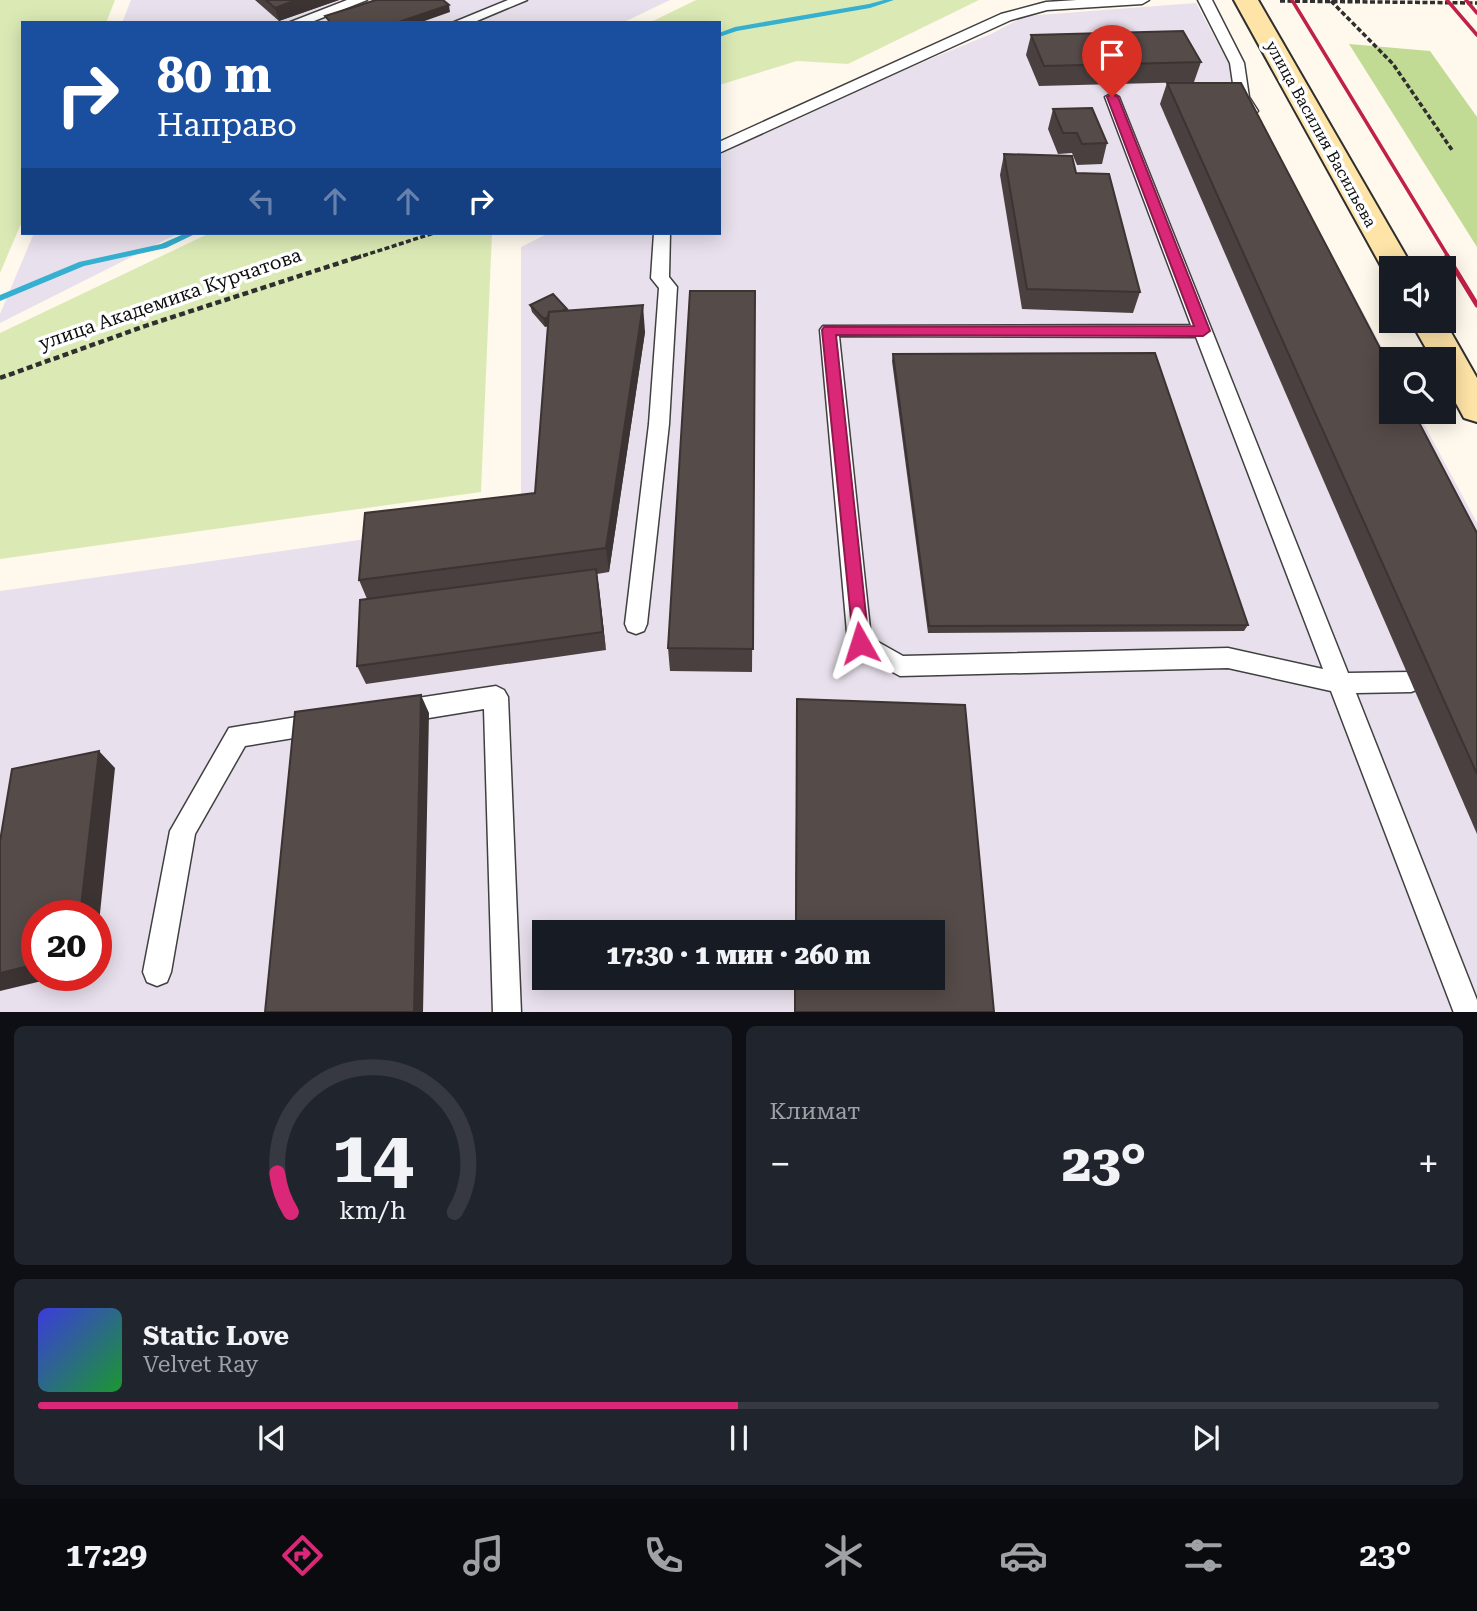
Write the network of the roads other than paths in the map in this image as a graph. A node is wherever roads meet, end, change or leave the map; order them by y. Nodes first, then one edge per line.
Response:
1 (360, 0) edge
2 (473, 0) edge
3 (520, 0) edge
4 (1142, 0) edge
5 (1205, 0) edge
6 (1246, 0) edge
7 (489, 12) junction
8 (301, 21) edge
9 (464, 21) edge
10 (1112, 97) dead end
11 (1255, 121) edge
12 (721, 147) edge
13 (662, 235) edge
14 (1390, 256) edge
15 (1203, 331) junction
16 (1434, 333) edge
17 (1477, 409) edge
18 (636, 624) dead end
19 (1411, 682) dead end
20 (1340, 683) junction
21 (374, 716) edge
22 (347, 720) edge
23 (157, 972) dead end
24 (507, 1012) edge
25 (1468, 1012) edge

1 - 8 lane
2 - 7 lane
3 - 7 lane
4 - 12 lane
5 - 11 lane
6 - 14 main road, улица Василия Васильева
7 - 9 lane
10 - 15 lane
13 - 18 lane
15 - 20 lane
15 - 20 lane
16 - 17 main road
19 - 20 lane
20 - 25 lane
21 - 24 lane
22 - 23 lane

